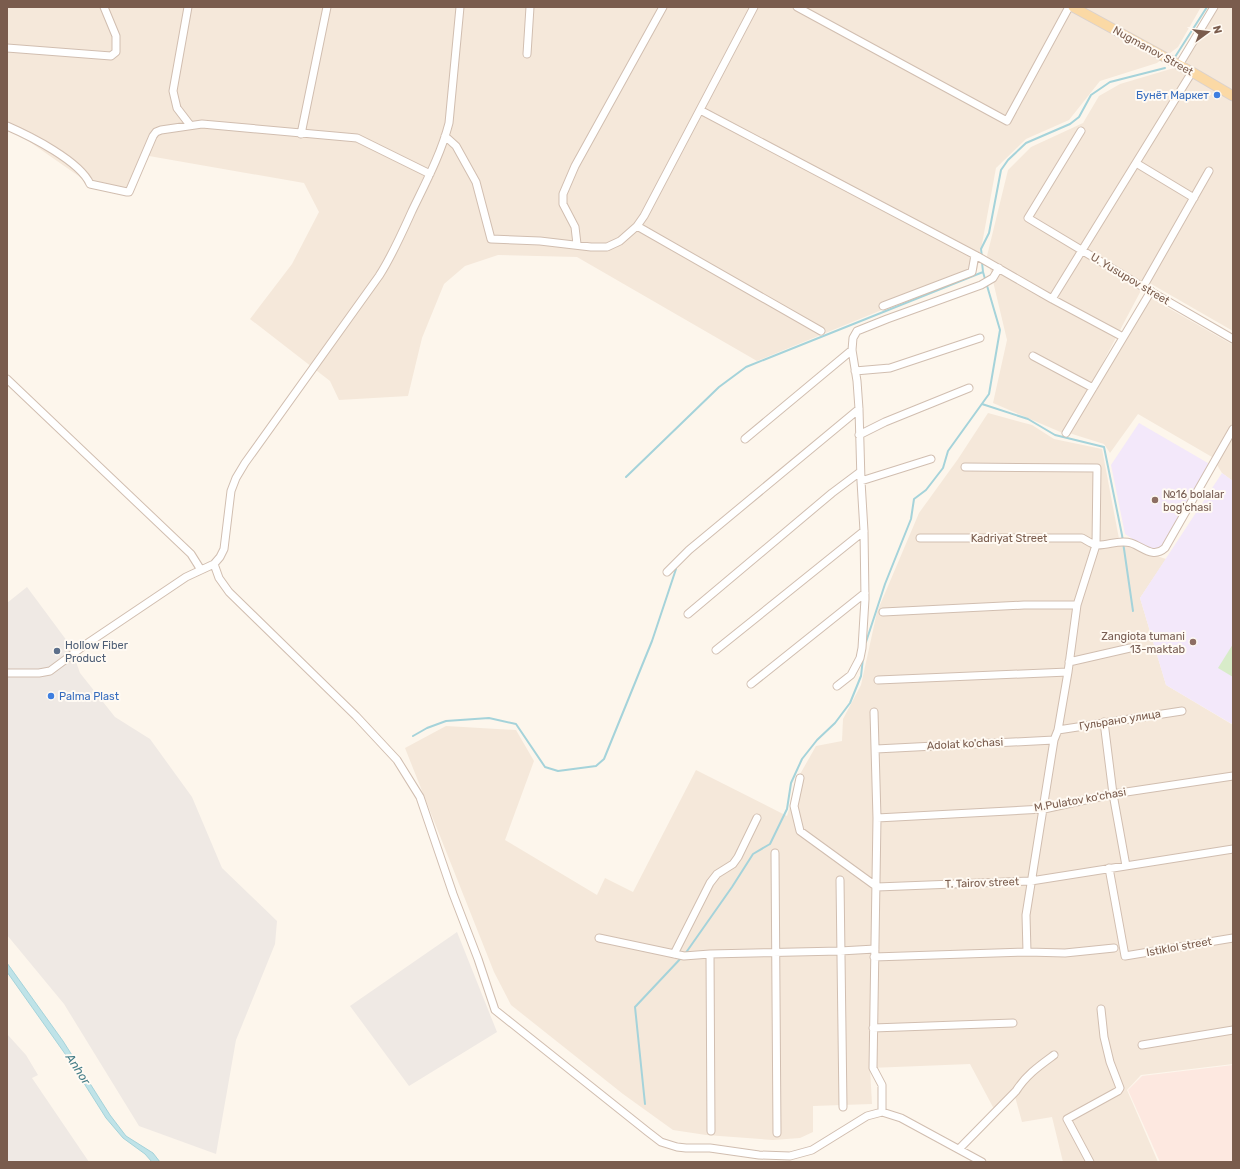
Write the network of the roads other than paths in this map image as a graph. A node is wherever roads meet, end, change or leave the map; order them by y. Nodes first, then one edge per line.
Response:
1 (104, 7) edge
2 (182, 7) edge
3 (188, 7) edge
4 (327, 7) edge
5 (460, 7) edge
6 (530, 7) edge
7 (663, 7) edge
8 (754, 7) edge
9 (797, 7) edge
10 (1069, 7) edge
11 (1073, 7) edge
12 (1214, 7) edge
13 (186, 16) junction
14 (7, 48) edge
15 (527, 54) dead end
16 (1179, 65) junction
17 (1192, 72) junction
18 (1233, 96) edge
19 (700, 110) junction
20 (190, 125) junction
21 (7, 126) edge
22 (1081, 131) dead end
23 (301, 134) junction
24 (445, 136) junction
25 (1136, 163) junction
26 (1209, 171) dead end
27 (430, 174) junction
28 (1194, 198) junction
29 (637, 226) junction
30 (577, 244) junction
31 (1081, 250) junction
32 (976, 255) junction
33 (998, 268) junction
34 (1143, 287) junction
35 (1151, 291) junction
36 (1052, 299) junction
37 (883, 306) dead end
38 (821, 331) dead end
39 (1123, 337) junction
40 (980, 338) dead end
41 (1233, 338) edge
42 (852, 350) junction
43 (1033, 356) dead end
44 (856, 371) junction
45 (7, 379) edge
46 (969, 388) dead end
47 (1093, 388) junction
48 (859, 409) junction
49 (1233, 429) edge
50 (1066, 433) dead end
51 (859, 435) junction
52 (745, 439) dead end
53 (931, 459) dead end
54 (965, 467) dead end
55 (860, 472) junction
56 (861, 481) junction
57 (864, 531) junction
58 (920, 538) dead end
59 (1096, 545) junction
60 (214, 564) junction
61 (201, 570) junction
62 (667, 572) dead end
63 (865, 593) junction
64 (1077, 605) junction
65 (883, 612) dead end
66 (688, 614) dead end
67 (1130, 648) dead end
68 (716, 650) dead end
69 (1069, 662) junction
70 (1068, 672) junction
71 (7, 673) edge
72 (878, 680) dead end
73 (751, 684) dead end
74 (837, 686) dead end
75 (1182, 711) dead end
76 (874, 712) dead end
77 (1104, 722) junction
78 (1058, 730) junction
79 (1054, 740) junction
80 (876, 749) junction
81 (1233, 776) edge
82 (800, 778) dead end
83 (1113, 794) junction
84 (1044, 809) junction
85 (757, 818) dead end
86 (877, 818) junction
87 (1233, 849) edge
88 (775, 853) dead end
89 (1126, 866) junction
90 (1109, 868) junction
91 (840, 880) dead end
92 (1031, 881) junction
93 (877, 887) junction
94 (599, 938) dead end
95 (1233, 938) edge
96 (875, 948) junction
97 (1114, 948) dead end
98 (840, 951) junction
99 (776, 952) junction
100 (1027, 952) junction
101 (674, 954) junction
102 (710, 954) junction
103 (874, 956) junction
104 (1101, 1009) dead end
105 (1013, 1023) dead end
106 (873, 1028) junction
107 (1233, 1030) edge
108 (1142, 1045) dead end
109 (1054, 1055) dead end
110 (843, 1107) dead end
111 (882, 1112) junction
112 (711, 1131) dead end
113 (777, 1133) dead end
114 (959, 1149) junction
115 (982, 1162) edge
116 (1090, 1162) edge

1 - 14 street
2 - 13 street
3 - 13 street
4 - 23 street
5 - 24 street
6 - 15 street
7 - 30 street
8 - 19 street
9 - 10 street
11 - 16 main road, Nugmanov Street
12 - 16 street
13 - 20 street
16 - 17 main road, Nugmanov Street
17 - 18 main road, Nugmanov Street
17 - 25 street
19 - 29 street
19 - 32 street
20 - 21 street
20 - 23 street
22 - 31 street, U. Yusupov street
23 - 27 street
24 - 27 street
24 - 30 street
25 - 28 street
25 - 31 street
26 - 28 street
27 - 60 street
28 - 34 street
29 - 30 street
29 - 38 street
31 - 34 street, U. Yusupov street
31 - 36 street
32 - 33 street
32 - 37 street
33 - 36 street
33 - 42 street
34 - 35 street, U. Yusupov street
35 - 39 street
35 - 41 street, U. Yusupov street
36 - 39 street
39 - 47 street
40 - 44 street
42 - 44 street
42 - 52 street
43 - 47 street
44 - 48 street
45 - 61 street
46 - 51 street
47 - 50 street
48 - 51 street
48 - 62 street
49 - 59 street
51 - 55 street
53 - 56 street
54 - 59 street
55 - 56 street
55 - 66 street
56 - 57 street
57 - 63 street
57 - 68 street
58 - 59 street, Kadriyat Street
59 - 64 street
60 - 61 street
60 - 111 street
61 - 71 street
63 - 73 street
63 - 74 street
64 - 65 street
64 - 69 street
67 - 69 street
69 - 70 street
70 - 72 street
70 - 78 street
75 - 77 street, Гульрано улица
76 - 80 street
77 - 78 street, Гульрано улица
77 - 83 street
78 - 79 street
79 - 80 street, Adolat ko'chasi
79 - 84 street
80 - 86 street
81 - 83 street, M.Pulatov ko'chasi
82 - 93 street
83 - 84 street, M.Pulatov ko'chasi
83 - 89 street
84 - 86 street, M.Pulatov ko'chasi
84 - 92 street
85 - 101 street
86 - 93 street
87 - 89 street, T. Tairov street
88 - 99 street
89 - 90 street, T. Tairov street
90 - 92 street, T. Tairov street
90 - 95 street, Istiklol street
91 - 98 street
92 - 93 street, T. Tairov street
92 - 100 street
93 - 96 street
94 - 101 street
96 - 98 street
96 - 103 street
97 - 100 street
98 - 99 street
98 - 110 street
99 - 102 street
99 - 113 street
100 - 103 street
101 - 102 street
102 - 112 street
103 - 106 street
104 - 116 street
105 - 106 street
106 - 111 street
107 - 108 street
109 - 114 street
111 - 114 street
114 - 115 street

